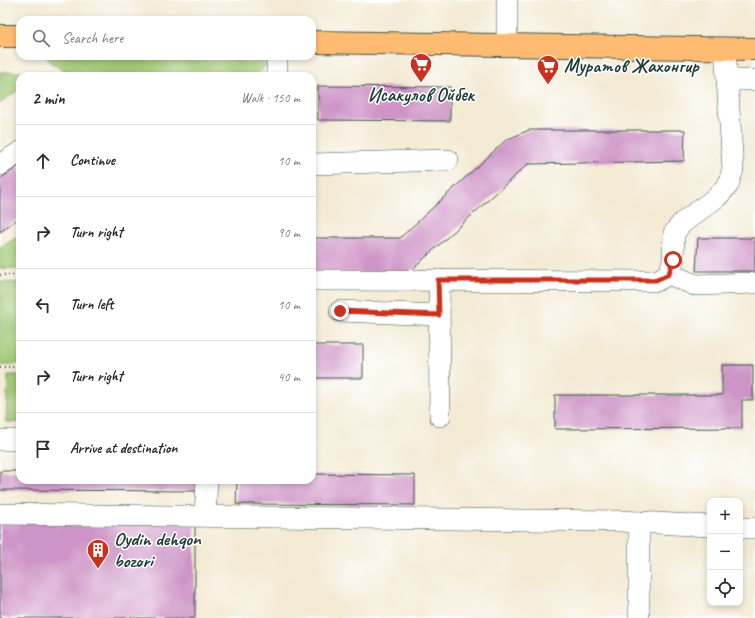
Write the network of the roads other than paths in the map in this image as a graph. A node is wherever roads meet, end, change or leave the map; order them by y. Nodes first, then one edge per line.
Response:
1 (507, 0) edge
2 (0, 36) edge
3 (16, 36) edge
4 (316, 42) edge
5 (507, 45) junction
6 (725, 49) junction
7 (755, 49) edge
8 (277, 60) edge
9 (277, 72) edge
10 (727, 80) junction
11 (755, 80) edge
12 (16, 155) edge
13 (448, 160) dead end
14 (316, 164) edge
15 (0, 165) edge
16 (669, 274) junction
17 (316, 280) edge
18 (438, 280) junction
19 (755, 283) edge
20 (340, 311) dead end
21 (439, 315) junction
22 (440, 416) dead end
23 (0, 440) edge
24 (16, 440) edge
25 (207, 484) edge
26 (0, 514) edge
27 (205, 516) junction
28 (639, 522) junction
29 (707, 526) edge
30 (743, 528) edge
31 (755, 528) edge
32 (639, 618) edge

1 - 5 street
2 - 3 main road
4 - 5 main road
5 - 6 main road
6 - 7 main road
6 - 10 street
8 - 9 street
10 - 11 street
10 - 16 street
12 - 15 street
13 - 14 street
16 - 18 street
16 - 19 street
17 - 18 street
18 - 21 street
20 - 21 street
21 - 22 street
23 - 24 street
25 - 27 street
26 - 27 street
27 - 28 street
28 - 29 street
28 - 32 street
30 - 31 street

